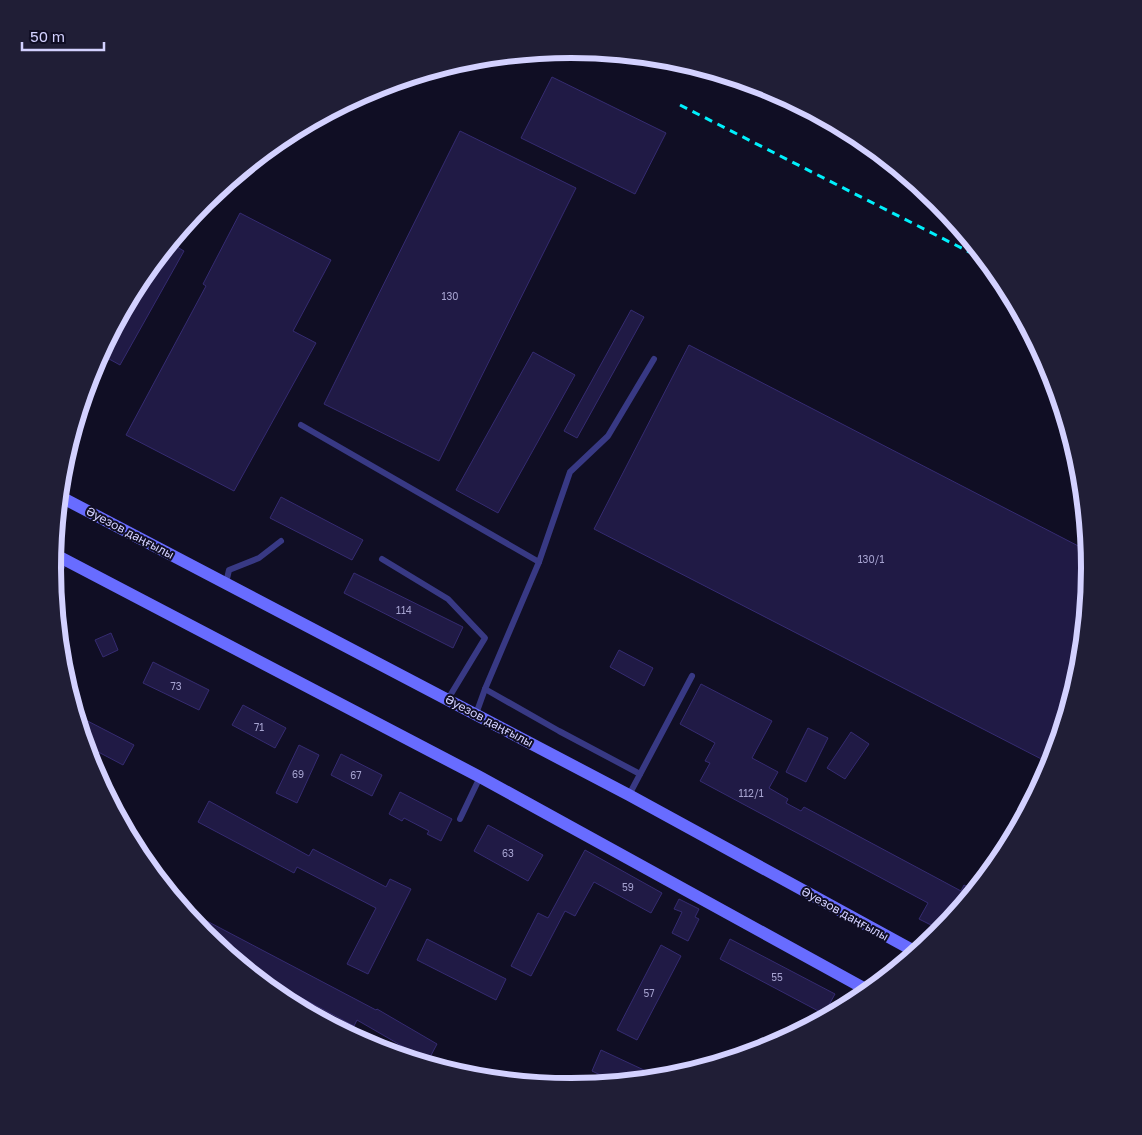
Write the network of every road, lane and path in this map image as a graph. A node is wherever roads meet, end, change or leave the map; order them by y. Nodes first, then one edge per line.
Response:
1 (654, 358) dead end
2 (301, 425) dead end
3 (65, 499) edge
4 (281, 540) dead end
5 (61, 559) edge
6 (382, 559) dead end
7 (65, 561) junction
8 (539, 562) junction
9 (61, 569) edge
10 (226, 583) junction
11 (692, 676) dead end
12 (485, 689) junction
13 (448, 699) junction
14 (476, 714) junction
15 (640, 774) junction
16 (480, 777) junction
17 (629, 795) junction
18 (460, 819) dead end
19 (910, 949) edge
20 (861, 987) edge

1 - 8 lane
2 - 8 lane
3 - 10 main road, Әуезов даңғылы
4 - 10 lane
5 - 7 main road
6 - 13 lane
7 - 9 lane
7 - 16 main road
8 - 12 lane
10 - 13 main road, Әуезов даңғылы
11 - 15 lane
12 - 14 lane
12 - 15 lane
13 - 14 main road, Әуезов даңғылы
14 - 17 main road, Әуезов даңғылы
15 - 17 lane
16 - 18 lane
16 - 20 main road
17 - 19 main road, Әуезов даңғылы

